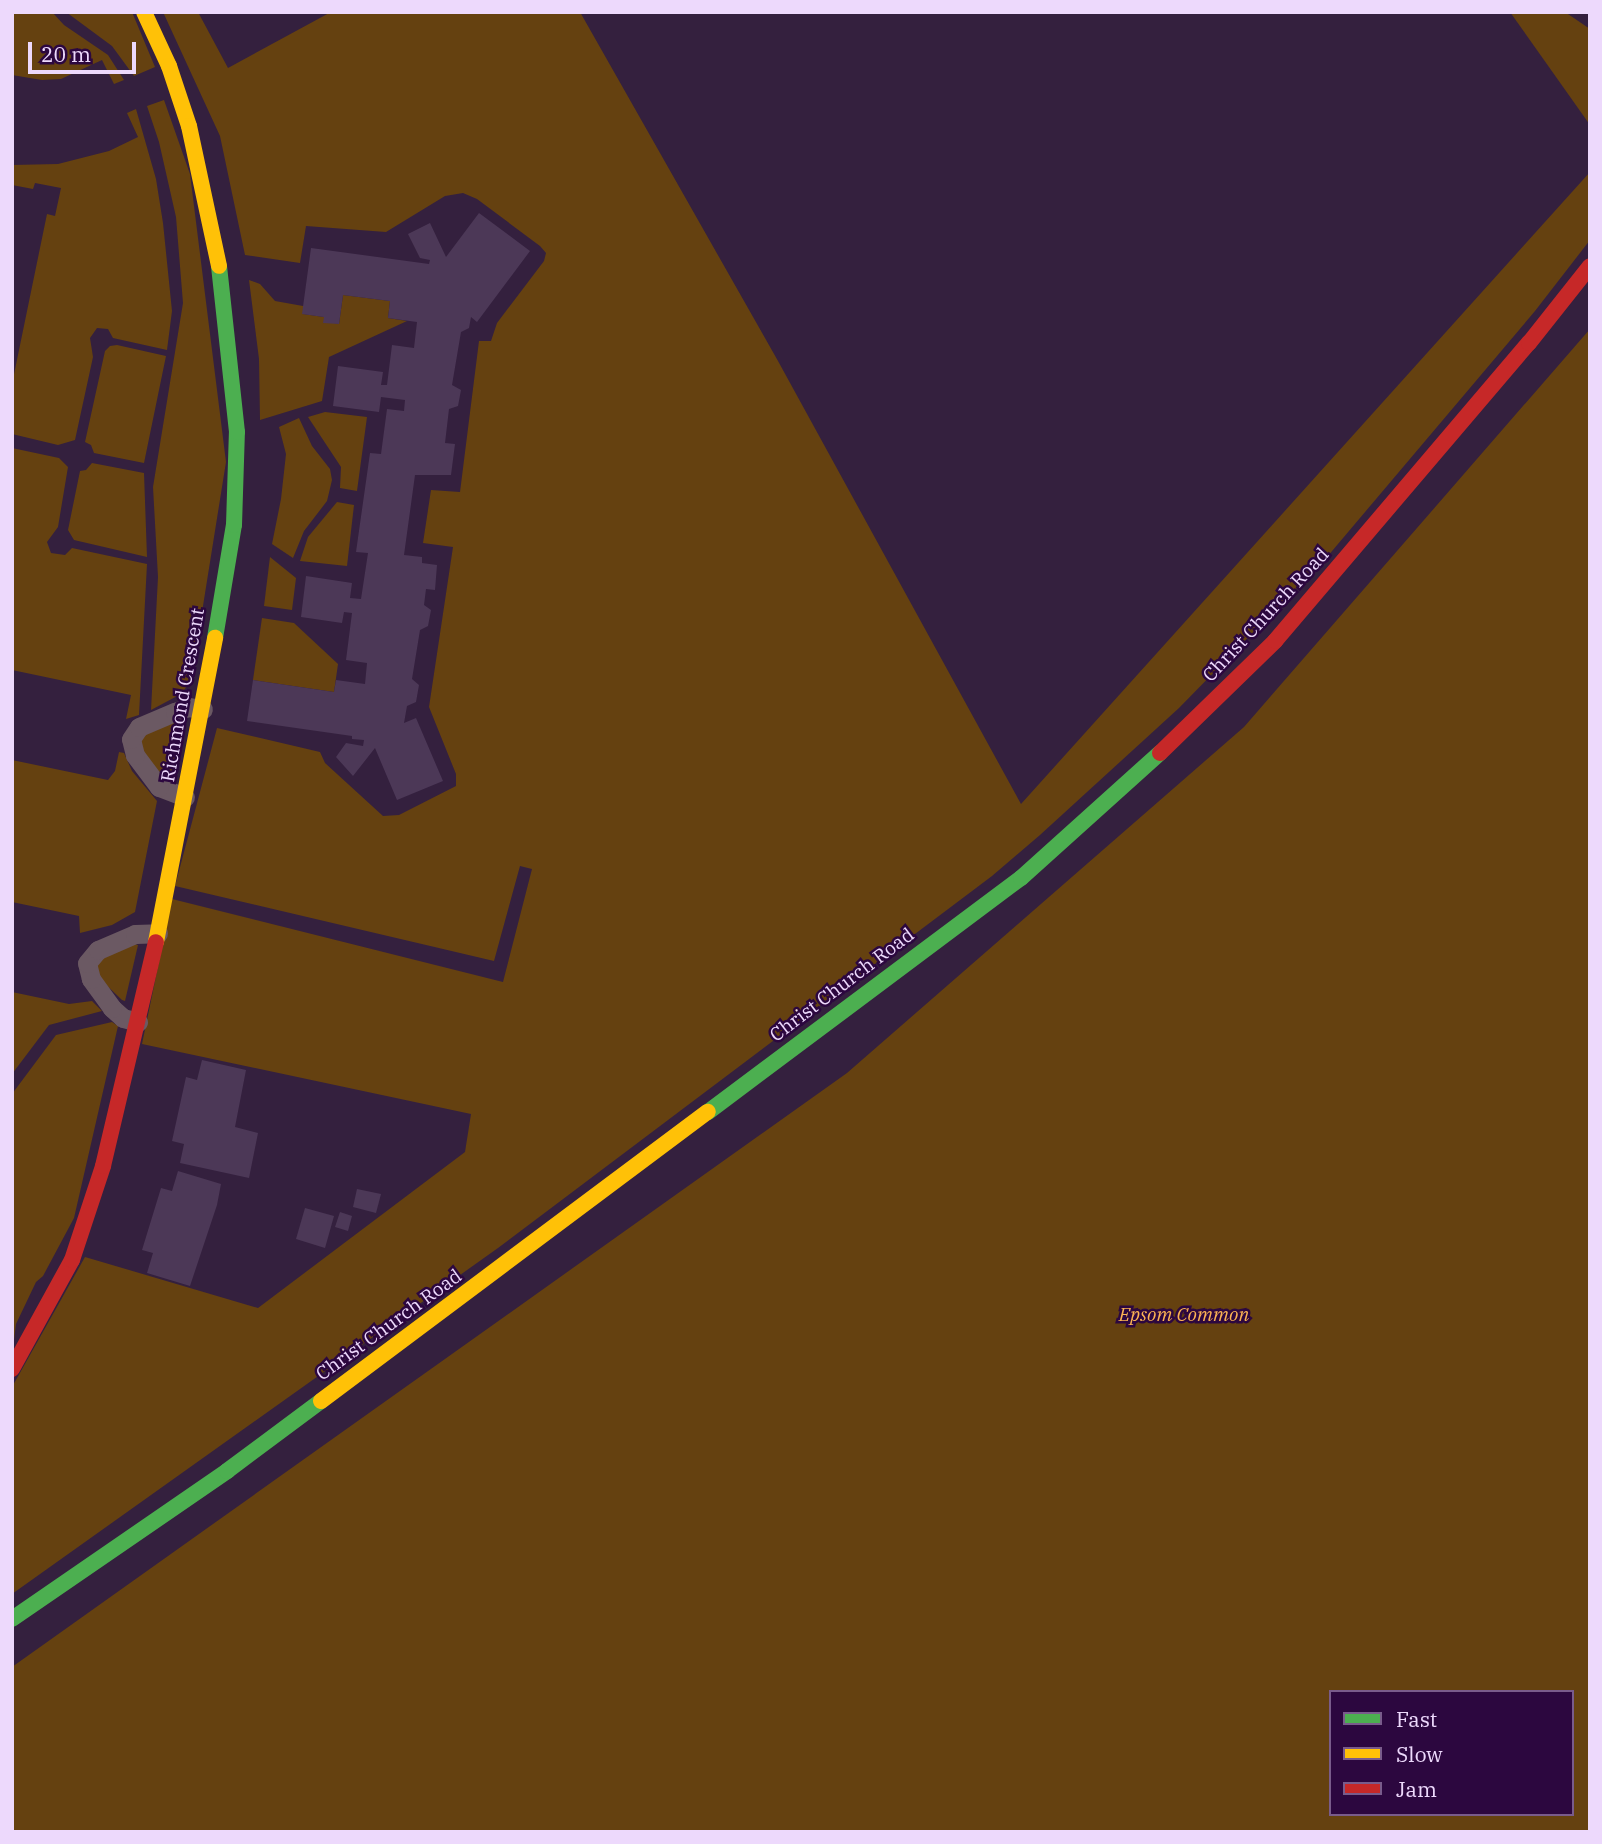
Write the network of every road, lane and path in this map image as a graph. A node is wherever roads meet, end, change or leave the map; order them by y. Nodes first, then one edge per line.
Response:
1 (144, 12) edge
2 (1590, 265) edge
3 (203, 709) junction
4 (186, 797) junction
5 (158, 933) junction
6 (138, 1022) junction
7 (12, 1369) edge
8 (12, 1619) edge

1 - 3 main road, Richmond Crescent
2 - 8 main road, Christ Church Road
3 - 4 main road, Richmond Crescent
3 - 4 lane
4 - 5 main road, Richmond Crescent
5 - 6 main road, Richmond Crescent
5 - 6 lane
6 - 7 main road, Richmond Crescent

